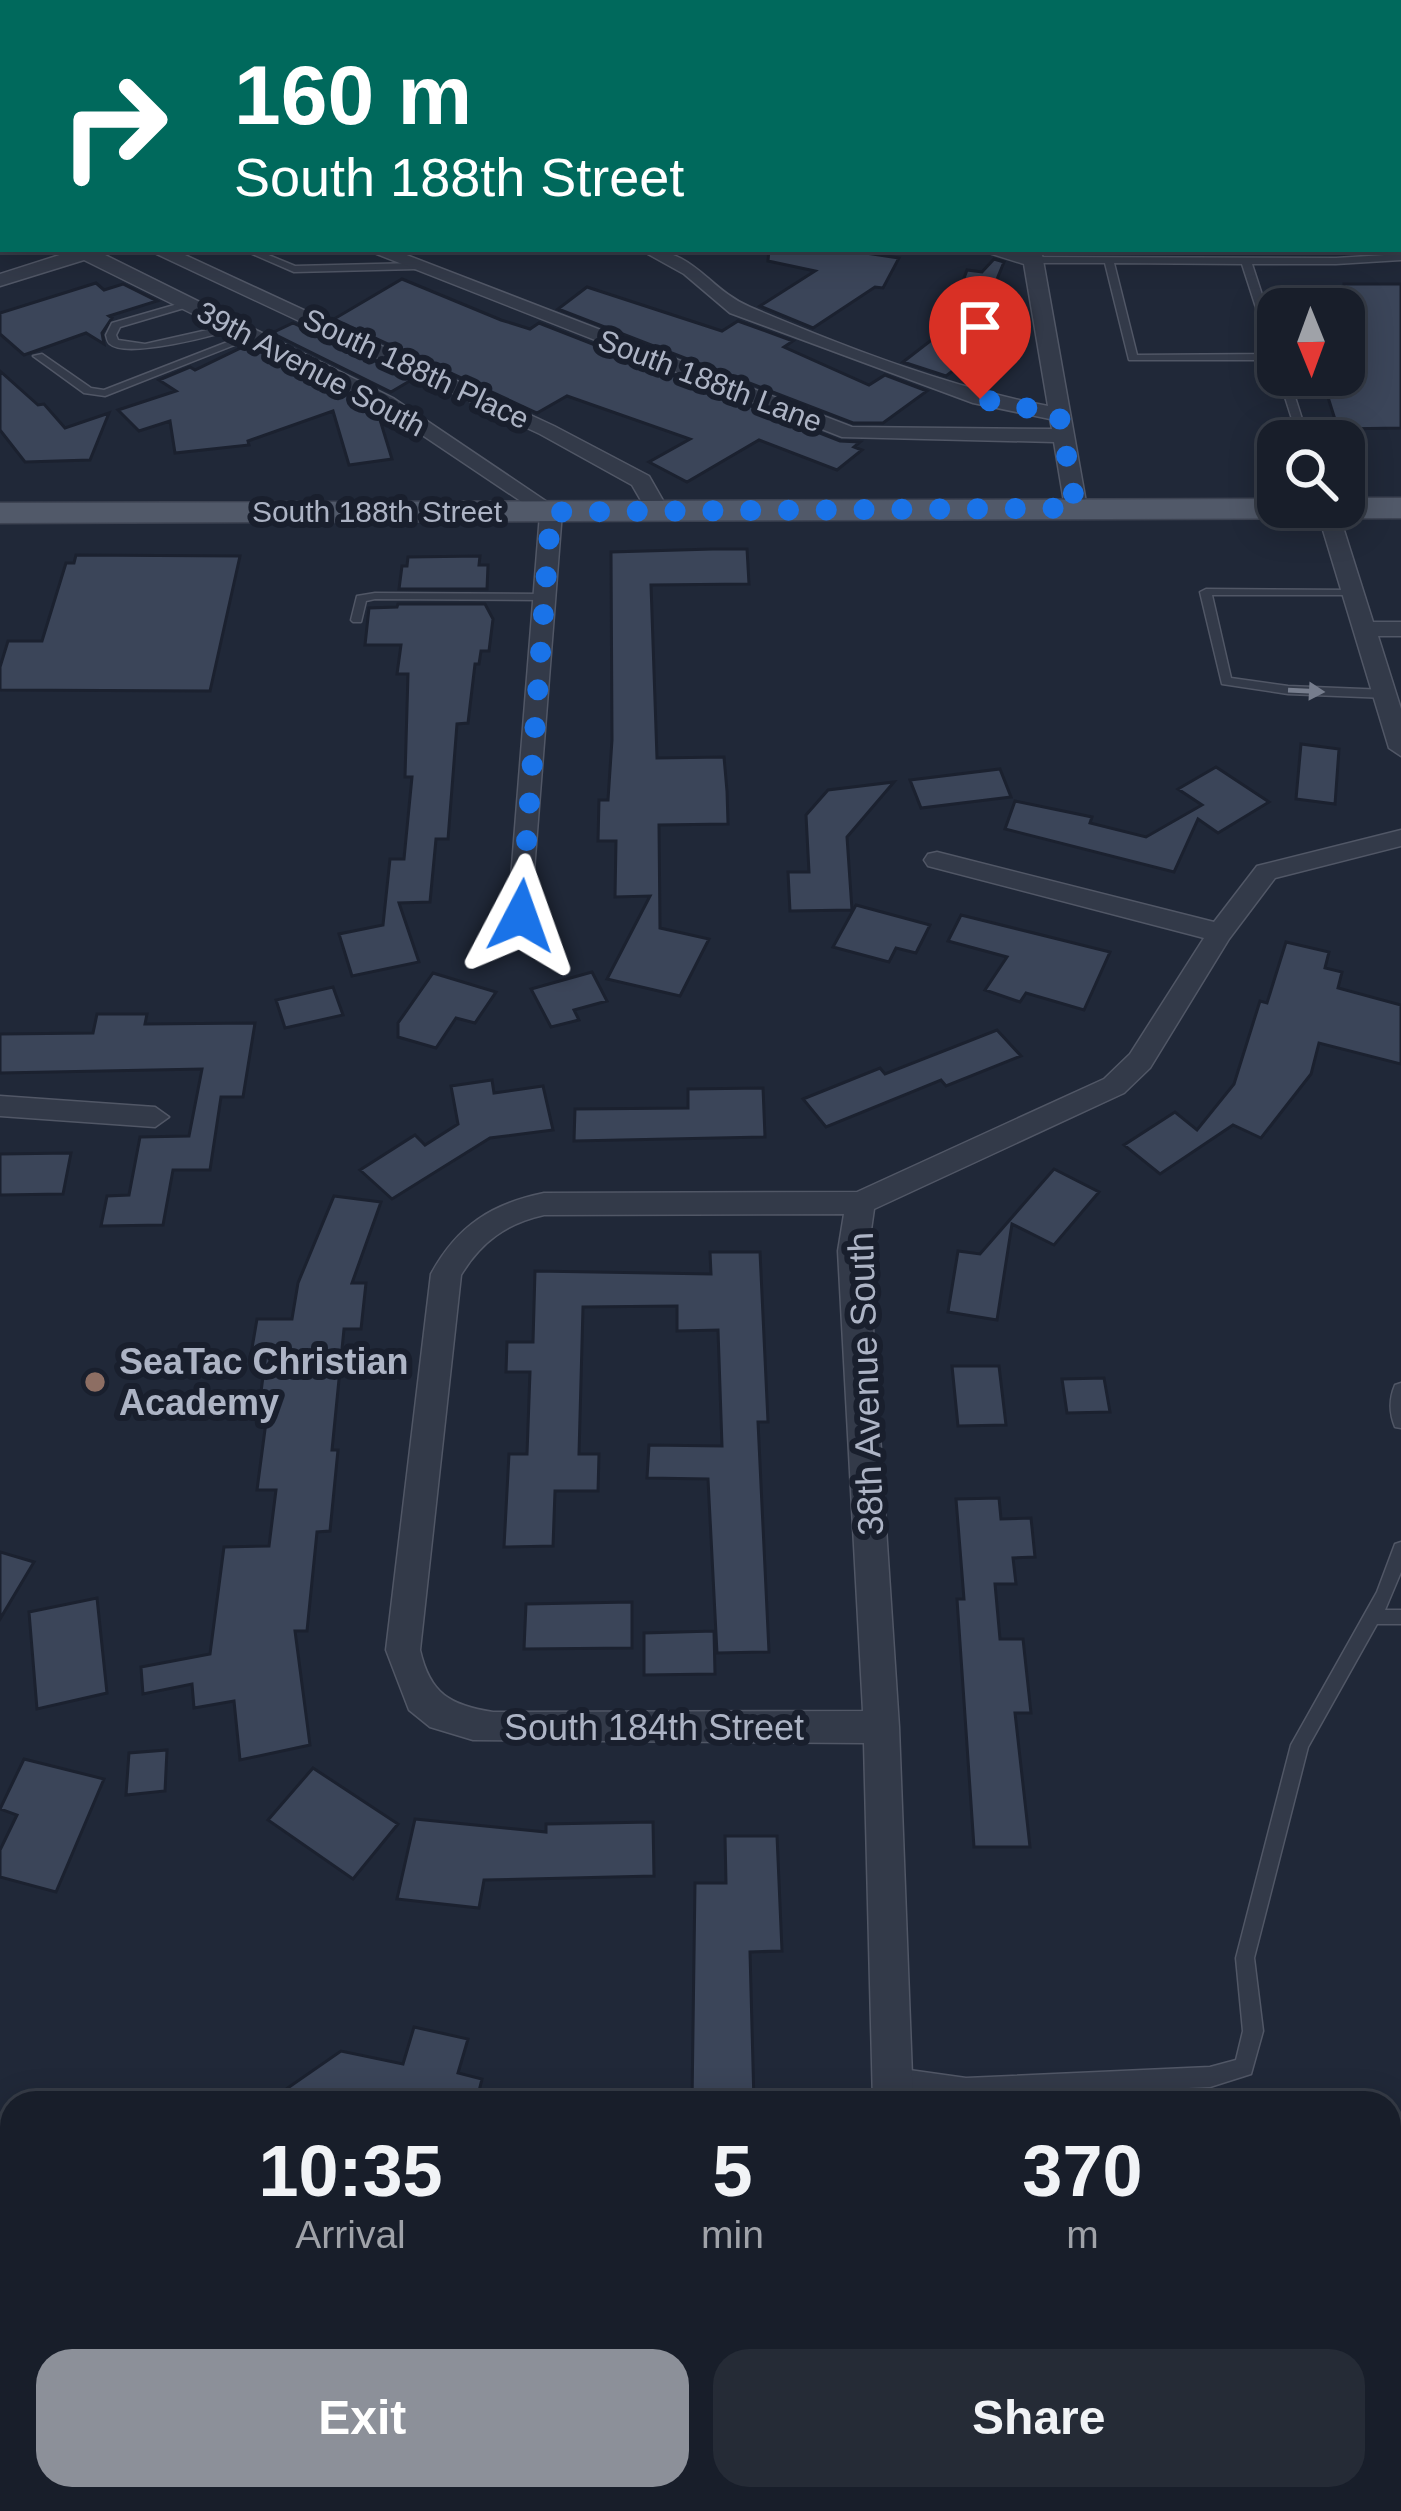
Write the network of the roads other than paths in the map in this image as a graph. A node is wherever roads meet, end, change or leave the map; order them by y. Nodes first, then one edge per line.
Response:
1 (78, 252) edge
2 (83, 252) edge
3 (162, 252) edge
4 (253, 252) edge
5 (381, 252) edge
6 (655, 252) edge
7 (1032, 255) edge
8 (1401, 257) edge
9 (1108, 261) junction
10 (1246, 261) junction
11 (416, 266) junction
12 (0, 280) edge
13 (1257, 294) edge
14 (188, 304) junction
15 (243, 331) junction
16 (38, 356) dead end
17 (1257, 358) edge
18 (1061, 425) junction
19 (1076, 508) junction
20 (1257, 508) edge
21 (1365, 508) edge
22 (1401, 508) edge
23 (658, 511) junction
24 (551, 512) junction
25 (0, 513) edge
26 (1333, 528) edge
27 (1354, 592) junction
28 (544, 597) junction
29 (357, 620) dead end
30 (1366, 629) junction
31 (1401, 629) edge
32 (1387, 694) junction
33 (1401, 748) edge
34 (1401, 838) edge
35 (937, 860) dead end
36 (521, 916) dead end
37 (1220, 933) junction
38 (0, 1106) edge
39 (155, 1117) dead end
40 (860, 1203) junction
41 (1401, 1389) edge
42 (1401, 1422) edge
43 (1401, 1549) edge
44 (1372, 1617) junction
45 (1401, 1617) edge
46 (881, 1727) junction
47 (893, 2090) edge

1 - 12 street, 39th Avenue South
2 - 14 street, 39th Avenue South
3 - 23 street, South 188th Place
4 - 11 lane
5 - 11 street, South 188th Lane
6 - 18 street
7 - 9 lane
7 - 18 street
8 - 10 lane
9 - 10 lane
9 - 17 lane
10 - 13 lane
11 - 18 street, South 188th Lane
14 - 15 street, 39th Avenue South
14 - 15 lane
15 - 16 lane
15 - 24 street, 39th Avenue South
18 - 19 street
19 - 20 main road, South 188th Street
19 - 23 main road, South 188th Street
21 - 22 main road, South 188th Street
23 - 24 main road, South 188th Street
24 - 25 main road, South 188th Street
24 - 28 street
26 - 27 street
27 - 30 street
27 -> 32 lane
28 - 29 lane
28 - 36 street
30 - 31 street
30 - 32 street
32 - 33 street
34 - 37 street, 38th Avenue South
35 - 37 street
37 - 40 street, 38th Avenue South
38 - 39 street
40 - 46 street, 38th Avenue South
40 - 46 street, South 184th Street
41 - 42 lane
43 - 44 lane
44 - 45 lane
44 - 47 lane
46 - 47 street, 38th Avenue South

